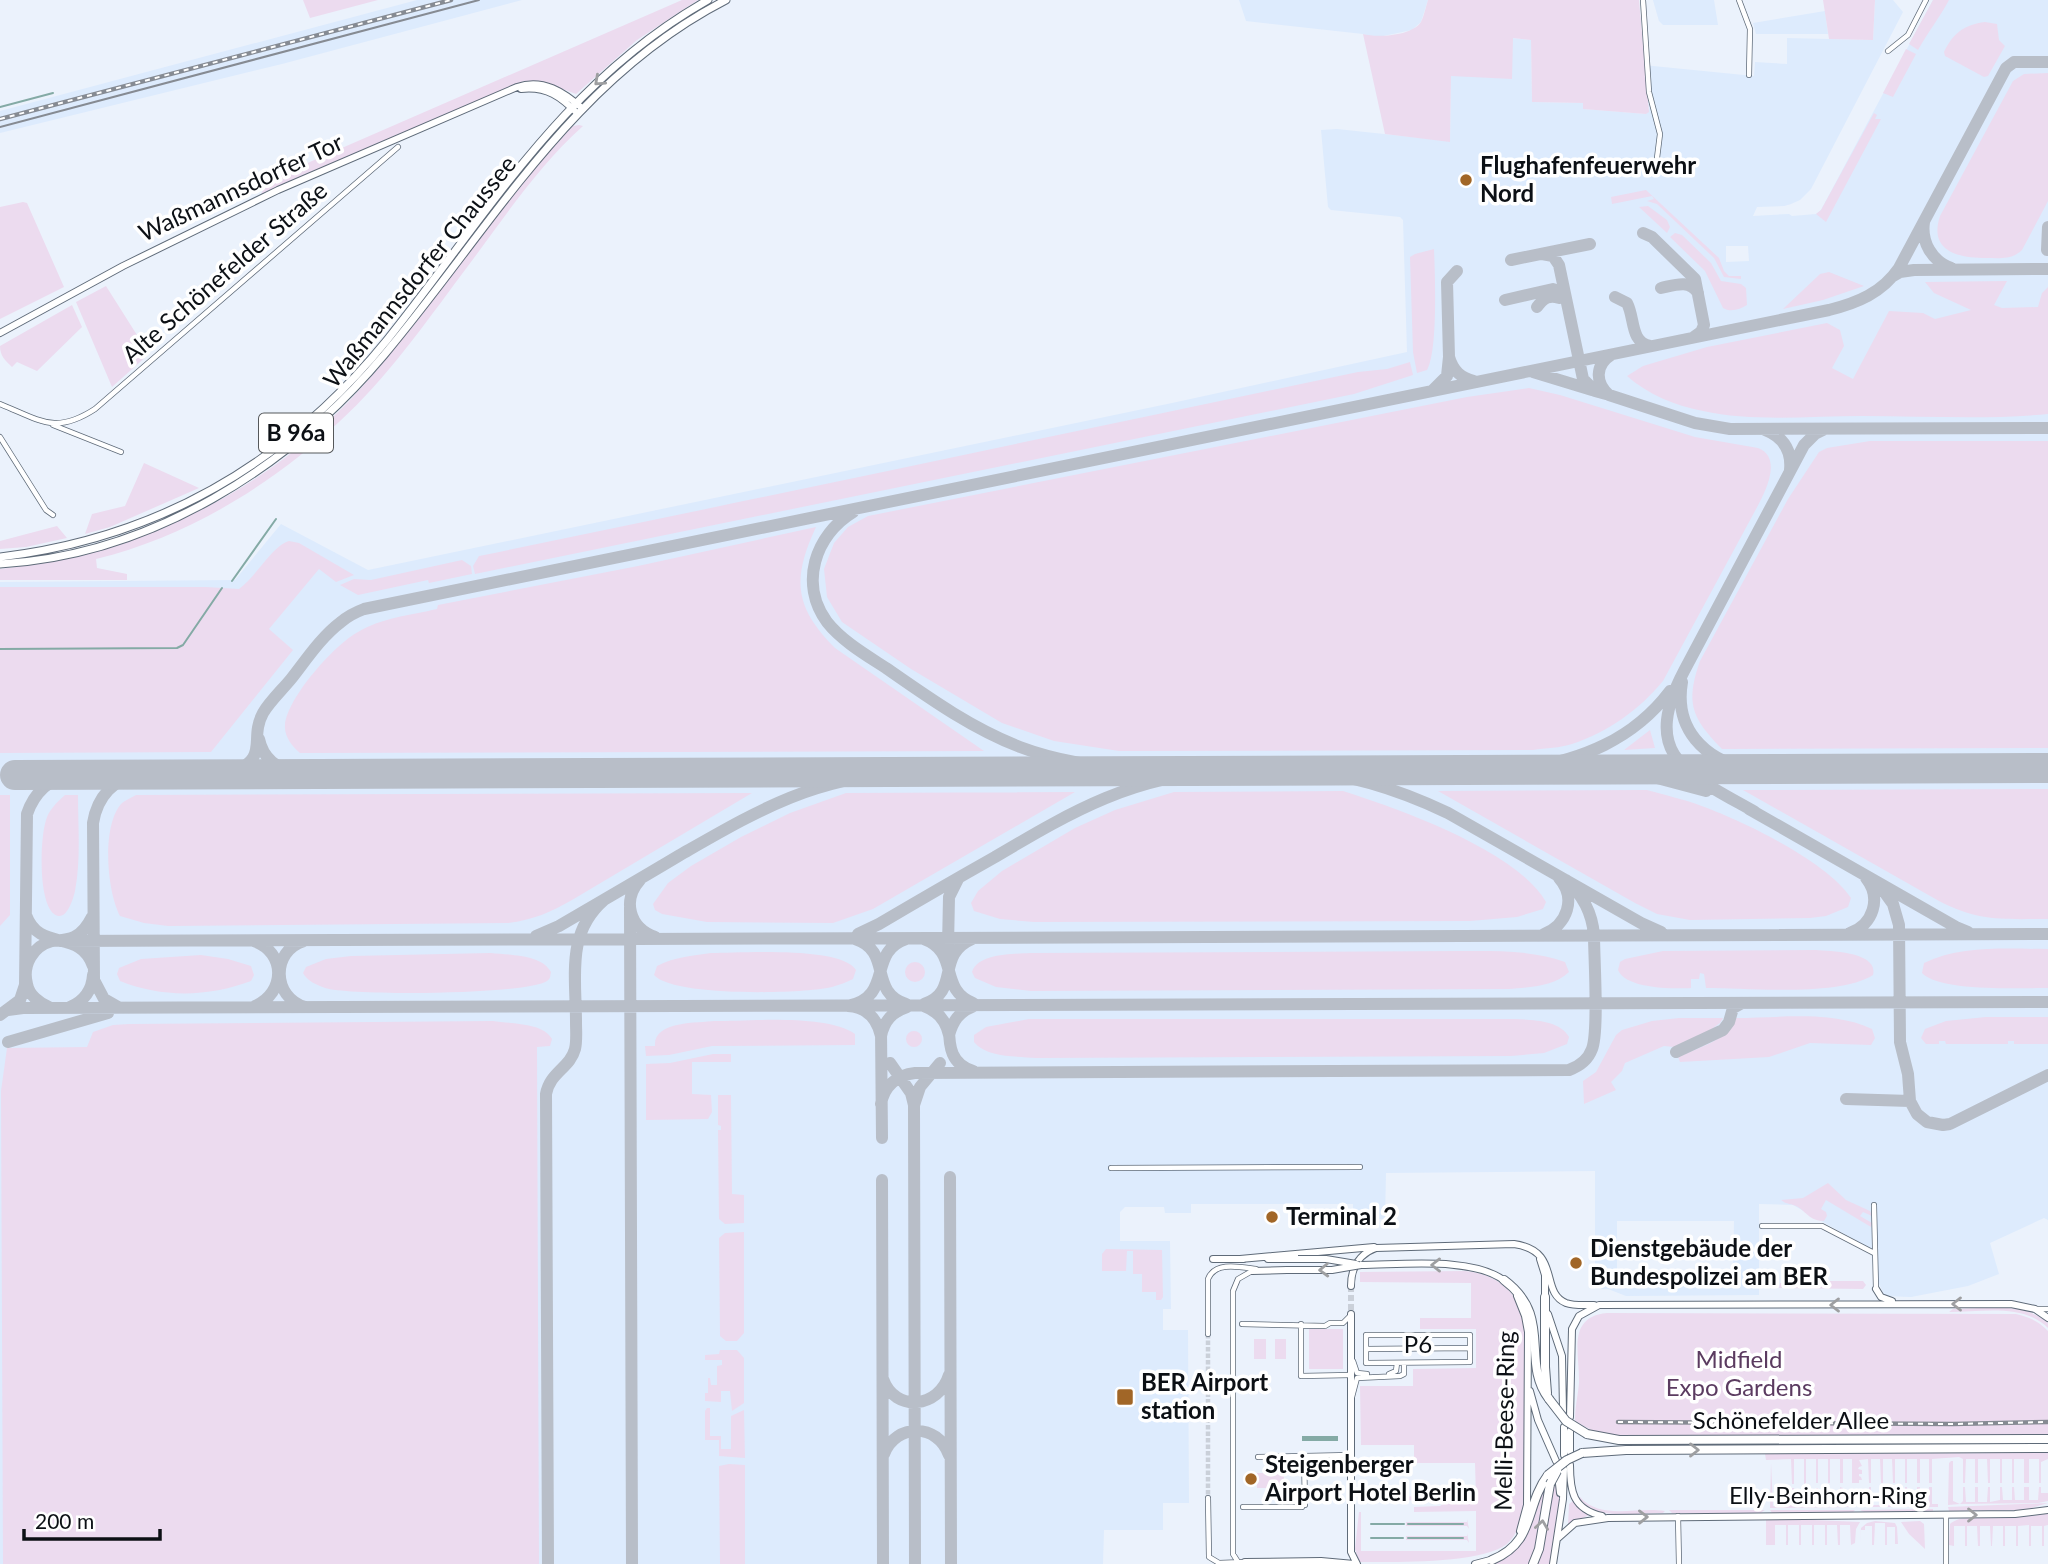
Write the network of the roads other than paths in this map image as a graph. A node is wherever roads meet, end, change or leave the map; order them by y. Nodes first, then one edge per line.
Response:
1 (708, 0) edge
2 (726, 0) edge
3 (1643, 0) edge
4 (1739, 0) edge
5 (1926, 0) edge
6 (1888, 51) dead end
7 (1749, 75) dead end
8 (574, 105) junction
9 (580, 111) junction
10 (398, 147) dead end
11 (1656, 166) dead end
12 (0, 333) edge
13 (0, 404) edge
14 (48, 423) junction
15 (0, 437) edge
16 (121, 452) dead end
17 (53, 515) dead end
18 (0, 557) edge
19 (0, 564) edge
20 (1360, 1167) dead end
21 (1111, 1168) dead end
22 (1874, 1205) dead end
23 (1762, 1226) dead end
24 (1381, 1247) junction
25 (1874, 1253) junction
26 (1537, 1255) junction
27 (1240, 1258) junction
28 (1213, 1259) dead end
29 (1362, 1265) junction
30 (1254, 1270) junction
31 (1504, 1280) junction
32 (1351, 1286) tunnel mouth
33 (1876, 1289) junction
34 (1545, 1297) junction
35 (1867, 1304) junction
36 (1904, 1304) junction
37 (1599, 1305) junction
38 (2035, 1309) junction
39 (2048, 1309) edge
40 (1352, 1314) joint
41 (2048, 1318) edge
42 (1343, 1323) junction
43 (1242, 1324) dead end
44 (1301, 1324) junction
45 (1208, 1334) tunnel mouth
46 (1352, 1335) junction
47 (1366, 1349) junction
48 (1470, 1349) junction
49 (1352, 1357) junction
50 (1397, 1363) junction
51 (1404, 1363) junction
52 (1528, 1371) junction
53 (1352, 1375) junction
54 (1351, 1399) junction
55 (1549, 1399) junction
56 (1563, 1411) dead end
57 (1570, 1418) dead end
58 (1567, 1429) dead end
59 (2048, 1439) edge
60 (2048, 1448) edge
61 (1351, 1455) junction
62 (1304, 1456) junction
63 (1258, 1457) dead end
64 (1564, 1463) junction
65 (1549, 1480) junction
66 (1208, 1498) tunnel mouth
67 (1243, 1507) dead end
68 (2048, 1510) edge
69 (1946, 1515) junction
70 (1678, 1516) junction
71 (1608, 1518) junction
72 (1557, 1539) junction
73 (1492, 1560) junction
74 (1242, 1562) junction
75 (1554, 1563) edge
76 (1356, 1564) edge
77 (1475, 1564) edge
78 (1533, 1564) edge
79 (1679, 1564) edge
80 (1946, 1564) edge

1 -> 8 main road, Waßmannsdorfer Chaussee / B 96a
2 - 9 main road, Waßmannsdorfer Chaussee / B 96a
3 - 11 street
4 - 7 street
5 - 6 street
8 - 9 street, Waßmannsdorfer Tor
8 - 12 street, Waßmannsdorfer Tor
8 - 18 main road, Waßmannsdorfer Chaussee / B 96a
9 - 19 main road, Waßmannsdorfer Chaussee / B 96a
10 - 14 street, Alte Schönefelder Straße
13 - 14 street
14 - 16 street
15 - 17 street
20 - 21 street
22 - 25 street
23 - 25 street
24 - 26 street
24 - 27 street
24 - 32 street
25 - 33 street
26 - 34 street
26 - 37 street
27 - 28 street
27 - 29 street, bridge
29 -> 30 street, bridge
31 -> 29 street
30 - 45 street
30 - 74 street
31 - 52 street, Melli-Beese-Ring
31 - 55 highway
33 - 35 street
33 - 36 street
34 - 55 highway
34 - 56 street
35 - 36 street
35 -> 37 street
38 -> 36 street
37 - 57 street
38 - 39 street
38 - 41 street
40 - 42 street
40 - 46 street
42 - 44 street
42 - 46 street
43 - 44 street
44 - 53 street
46 - 49 street
47 - 48 street, P6
47 - 48 street, P6
47 - 50 street, P6
48 - 51 street, P6
49 - 50 street
49 - 53 street
50 - 51 street, P6
51 - 54 street
52 - 64 street
52 - 73 street, Melli-Beese-Ring
53 - 54 street
54 - 61 street
55 - 59 highway, Schönefelder Allee, bridge
58 - 64 street, Elly-Beinhorn-Ring
64 -> 60 highway, Schönefelder Allee, bridge
61 - 62 street
61 - 76 street
62 - 63 street
62 - 67 street
64 - 65 highway, Schönefelder Allee, bridge
64 - 71 street, Elly-Beinhorn-Ring
64 - 72 street
65 - 73 highway
78 -> 65 highway
66 - 74 street
69 -> 68 street, Elly-Beinhorn-Ring
69 - 70 street, Elly-Beinhorn-Ring
69 - 80 street
71 -> 70 street, Elly-Beinhorn-Ring
70 - 79 street
71 - 72 street, Elly-Beinhorn-Ring
72 - 75 street
73 - 77 street
74 - 76 street

